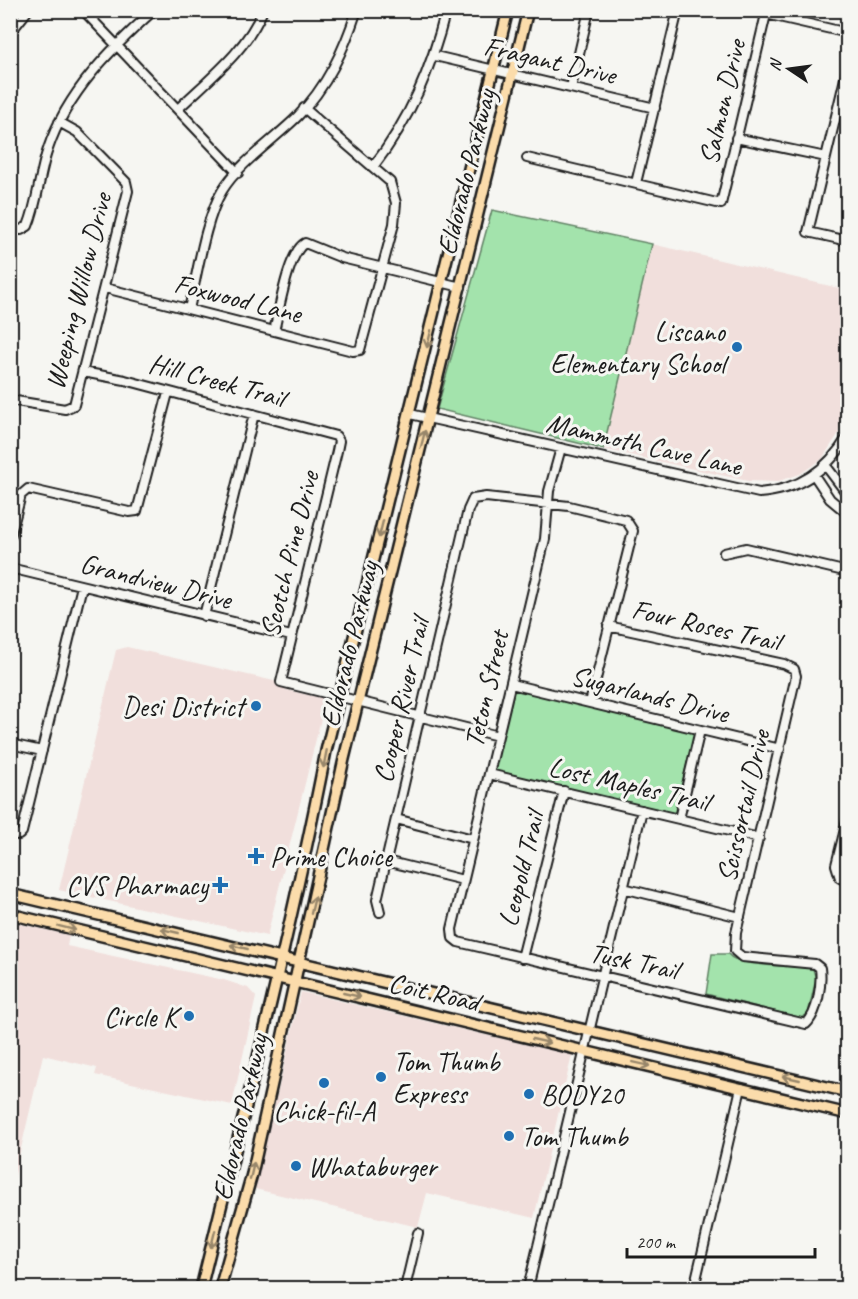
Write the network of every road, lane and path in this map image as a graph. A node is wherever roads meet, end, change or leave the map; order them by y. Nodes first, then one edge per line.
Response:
1 (28, 10) edge
2 (83, 10) edge
3 (154, 10) edge
4 (263, 10) edge
5 (357, 10) edge
6 (446, 10) edge
7 (508, 10) edge
8 (528, 10) edge
9 (589, 10) edge
10 (678, 10) edge
11 (766, 12) edge
12 (10, 33) edge
13 (848, 33) edge
14 (117, 44) junction
15 (435, 56) junction
16 (848, 66) edge
17 (494, 70) junction
18 (513, 75) junction
19 (571, 88) junction
20 (179, 108) junction
21 (304, 108) junction
22 (655, 108) junction
23 (59, 122) junction
24 (736, 138) junction
25 (826, 157) junction
26 (527, 158) dead end
27 (373, 167) junction
28 (238, 173) junction
29 (636, 183) junction
30 (10, 228) edge
31 (848, 242) edge
32 (383, 267) junction
33 (443, 282) junction
34 (460, 287) junction
35 (105, 288) junction
36 (189, 309) junction
37 (274, 331) junction
38 (83, 372) junction
39 (168, 393) junction
40 (10, 400) edge
41 (254, 414) junction
42 (410, 414) junction
43 (428, 417) junction
44 (848, 436) edge
45 (337, 437) joint
46 (561, 448) junction
47 (826, 466) junction
48 (814, 475) junction
49 (848, 495) edge
50 (549, 504) junction
51 (848, 514) edge
52 (10, 537) edge
53 (724, 553) dead end
54 (10, 568) edge
55 (848, 572) edge
56 (82, 586) junction
57 (204, 616) junction
58 (608, 626) junction
59 (291, 636) junction
60 (794, 669) joint
61 (510, 684) junction
62 (340, 696) junction
63 (358, 701) junction
64 (590, 703) junction
65 (420, 716) junction
66 (700, 730) junction
67 (498, 736) junction
68 (10, 744) edge
69 (780, 749) junction
70 (42, 751) junction
71 (489, 774) junction
72 (564, 791) junction
73 (642, 810) junction
74 (315, 814) junction
75 (848, 817) edge
76 (333, 818) junction
77 (396, 819) junction
78 (679, 819) junction
79 (10, 834) edge
80 (759, 838) junction
81 (473, 839) junction
82 (386, 861) junction
83 (463, 880) junction
84 (848, 882) edge
85 (623, 888) junction
86 (10, 894) edge
87 (32, 899) junction
88 (380, 912) dead end
89 (10, 914) edge
90 (740, 917) junction
91 (27, 918) junction
92 (144, 925) junction
93 (453, 938) joint
94 (138, 945) junction
95 (282, 957) junction
96 (522, 958) junction
97 (301, 961) junction
98 (278, 978) junction
99 (602, 978) junction
100 (295, 982) junction
101 (806, 1024) joint
102 (589, 1031) junction
103 (584, 1051) junction
104 (741, 1088) junction
105 (848, 1092) edge
106 (848, 1114) edge
107 (243, 1118) junction
108 (263, 1123) junction
109 (418, 1233) dead end
110 (201, 1288) edge
111 (220, 1288) edge
112 (405, 1288) edge
113 (528, 1288) edge
114 (694, 1288) edge

1 - 12 street
2 - 14 street
3 - 14 street
4 - 20 street
5 - 21 street
6 - 15 street
7 - 17 main road, Eldorado Parkway
8 - 18 main road, Eldorado Parkway
9 - 19 street
10 - 22 street
11 - 13 street
11 - 24 street, Salmon Drive
14 - 20 street
14 - 23 street
15 - 17 street, Fragant Drive
15 - 27 street
16 - 25 street
17 - 18 street, Fragant Drive
17 - 33 main road, Eldorado Parkway
18 - 19 street, Fragant Drive
18 - 34 main road, Eldorado Parkway
19 - 22 street, Fragant Drive
20 - 28 street
21 - 27 street
21 - 28 street
22 - 29 street
23 - 30 street
23 - 35 street, Weeping Willow Drive
24 - 25 street
24 - 29 street, Salmon Drive
25 - 31 street
26 - 29 street
27 - 32 street
28 - 36 street
32 - 33 street
32 - 37 street, Foxwood Lane
32 - 37 street
33 - 34 street
33 -> 42 main road, Eldorado Parkway
34 - 43 main road, Eldorado Parkway
35 - 36 street, Foxwood Lane
35 - 38 street, Weeping Willow Drive
36 - 37 street, Foxwood Lane
38 - 39 street, Hill Creek Trail
38 - 40 street, Weeping Willow Drive
39 - 41 street, Hill Creek Trail
39 - 52 street
41 - 45 street, Hill Creek Trail
41 - 57 street
42 - 43 street, Mammoth Cave Lane
42 -> 62 main road, Eldorado Parkway
43 - 46 street, Mammoth Cave Lane
63 -> 43 main road, Eldorado Parkway
44 - 47 street, Mammoth Cave Lane
45 - 59 street, Scotch Pine Drive
46 - 48 street, Mammoth Cave Lane
46 - 50 street, Teton Street
47 - 48 street, Mammoth Cave Lane
47 - 49 street
48 - 51 street
50 - 58 street
50 - 61 street, Teton Street
50 - 65 street, Cooper River Trail
53 - 55 street
54 - 56 street, Grandview Drive
56 - 57 street, Grandview Drive
56 - 70 street
57 - 59 street, Grandview Drive
58 - 60 street, Four Roses Trail
58 - 64 street
59 - 62 street, Scotch Pine Drive
60 - 69 street, Scissortail Drive
61 - 64 street, Sugarlands Drive
61 - 67 street, Teton Street
62 - 63 street
62 -> 74 main road, Eldorado Parkway
63 - 65 street
63 - 76 main road, Eldorado Parkway
64 - 66 street, Sugarlands Drive
65 - 67 street
65 - 77 street, Cooper River Trail
66 - 69 street, Sugarlands Drive
66 - 78 street
67 - 71 street, Teton Street
68 - 70 street
69 - 80 street, Scissortail Drive
70 - 79 street
71 - 72 street, Lost Maples Trail
71 - 81 street, Teton Street
72 - 73 street, Lost Maples Trail
72 - 96 street, Leopold Trail
73 - 78 street, Lost Maples Trail
73 - 85 street
74 - 76 main road
74 - 95 main road, Eldorado Parkway
75 - 84 street
97 -> 76 main road, Eldorado Parkway
77 - 81 street
77 - 82 street, Cooper River Trail
78 - 80 street, Lost Maples Trail
80 - 90 street, Scissortail Drive
81 - 83 street, Teton Street
82 - 83 street
82 - 88 street, Cooper River Trail
83 - 93 street, Teton Street
85 - 90 street
85 - 99 street
86 - 87 main road, Coit Road
87 - 91 main road
87 - 92 main road, Coit Road
89 - 91 main road, Coit Road
90 - 101 street, Scissortail Drive
91 -> 94 main road, Coit Road
92 - 94 main road
95 -> 92 main road, Coit Road
93 - 96 street, Tusk Trail
94 - 98 main road, Coit Road
95 - 97 main road, Coit Road
95 - 98 main road, Eldorado Parkway
96 - 99 street, Tusk Trail
97 - 100 main road, Eldorado Parkway
97 - 102 main road, Coit Road
98 - 100 main road, Coit Road
98 - 107 main road, Eldorado Parkway
99 - 101 street, Tusk Trail
99 - 102 street
100 -> 103 main road, Coit Road
100 - 108 main road, Eldorado Parkway
102 - 103 street
105 -> 102 main road, Coit Road
103 -> 104 main road, Coit Road
103 - 113 street
104 - 106 main road, Coit Road
104 - 114 street
107 - 108 main road
107 -> 110 main road, Eldorado Parkway
111 -> 108 main road, Eldorado Parkway
109 - 112 street

